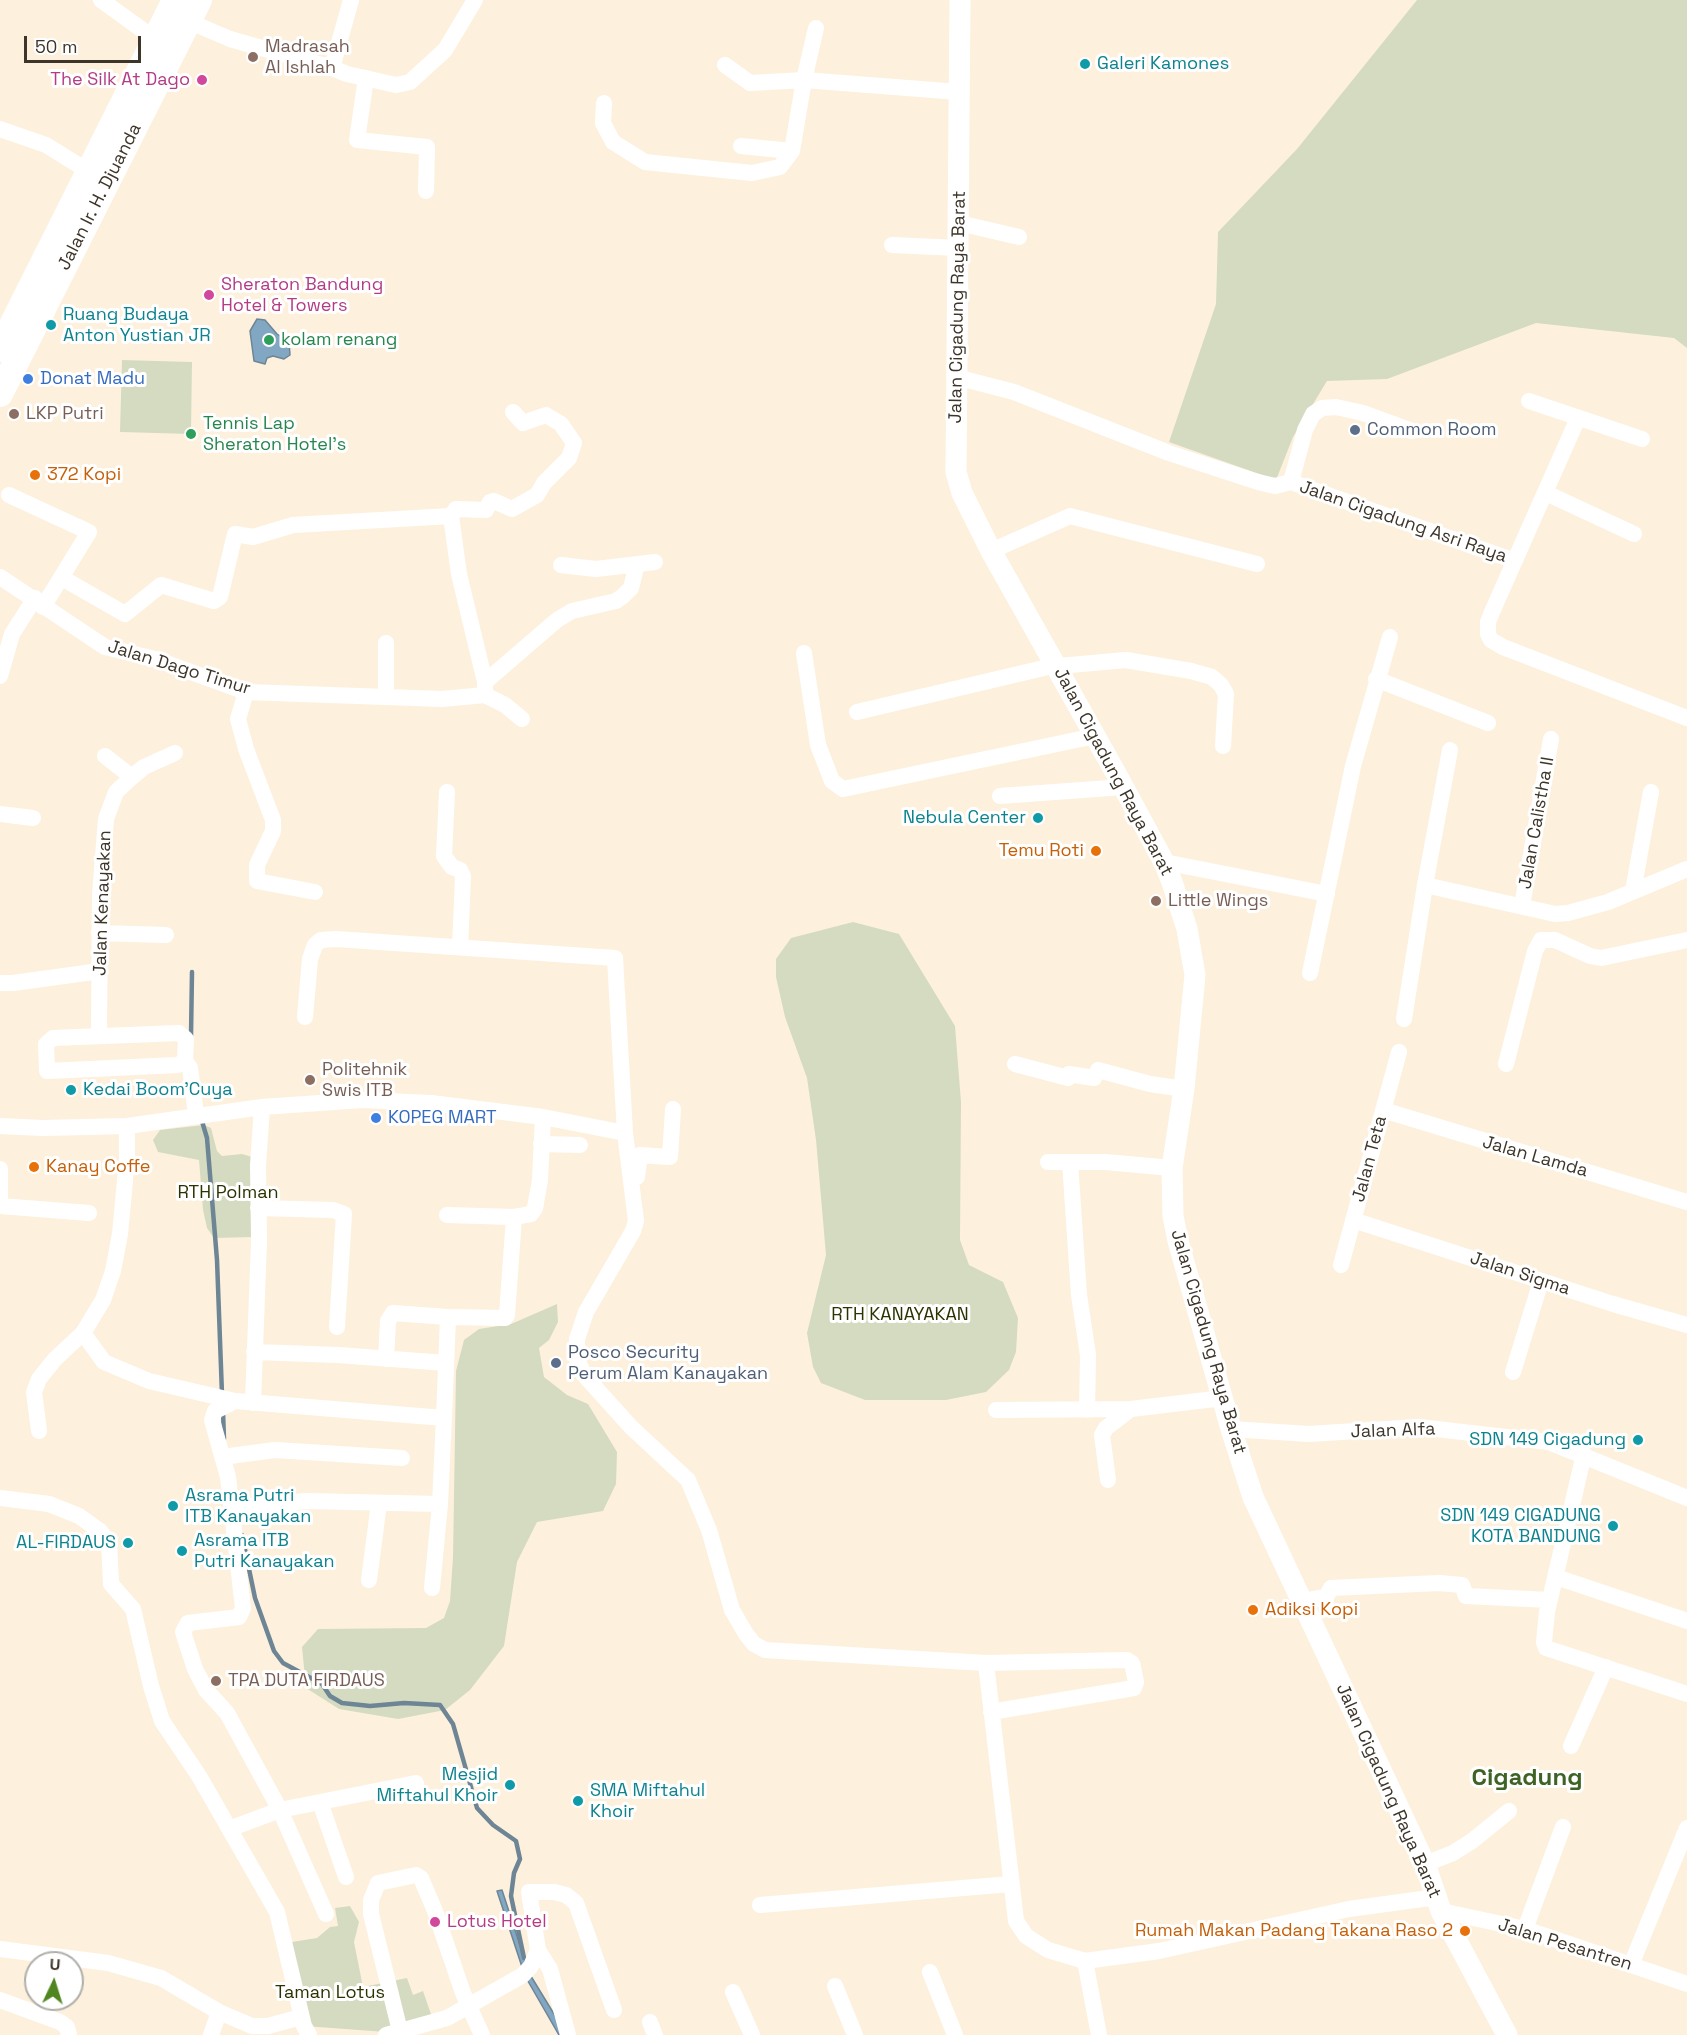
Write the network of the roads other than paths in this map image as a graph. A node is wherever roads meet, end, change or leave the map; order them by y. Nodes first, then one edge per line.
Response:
1 (101, 0) edge
2 (351, 0) edge
3 (476, 0) edge
4 (960, 0) edge
5 (187, 7) edge
6 (816, 28) dead end
7 (155, 39) junction
8 (725, 65) dead end
9 (332, 68) junction
10 (366, 78) junction
11 (804, 80) junction
12 (959, 92) junction
13 (603, 103) dead end
14 (0, 129) edge
15 (741, 146) dead end
16 (792, 151) junction
17 (98, 177) junction
18 (426, 190) dead end
19 (959, 223) junction
20 (1019, 237) dead end
21 (892, 245) dead end
22 (959, 248) junction
23 (0, 349) edge
24 (956, 377) junction
25 (0, 394) edge
26 (1529, 401) dead end
27 (513, 412) dead end
28 (1578, 418) junction
29 (1412, 430) dead end
30 (1642, 439) dead end
31 (1291, 482) junction
32 (1546, 493) junction
33 (9, 495) dead end
34 (451, 516) junction
35 (1634, 534) dead end
36 (991, 551) junction
37 (1515, 561) junction
38 (655, 562) dead end
39 (637, 564) junction
40 (1257, 564) dead end
41 (561, 565) dead end
42 (0, 577) edge
43 (62, 578) junction
44 (39, 603) junction
45 (1390, 637) dead end
46 (386, 643) dead end
47 (804, 653) dead end
48 (1056, 665) junction
49 (0, 676) edge
50 (1376, 679) junction
51 (485, 689) junction
52 (246, 692) junction
53 (386, 697) junction
54 (857, 711) dead end
55 (1687, 718) edge
56 (522, 719) dead end
57 (1488, 723) dead end
58 (1095, 736) junction
59 (1551, 739) dead end
60 (1223, 746) dead end
61 (1450, 750) dead end
62 (175, 753) dead end
63 (105, 756) dead end
64 (132, 777) junction
65 (1123, 787) junction
66 (447, 792) dead end
67 (1651, 792) dead end
68 (1000, 796) dead end
69 (0, 814) edge
70 (33, 818) dead end
71 (1164, 862) junction
72 (1687, 869) edge
73 (1425, 885) junction
74 (1634, 891) junction
75 (315, 892) dead end
76 (1327, 894) junction
77 (1522, 906) junction
78 (99, 933) junction
79 (166, 935) dead end
80 (1687, 940) edge
81 (460, 947) junction
82 (100, 971) junction
83 (1310, 973) dead end
84 (0, 983) edge
85 (305, 1017) dead end
86 (1404, 1019) dead end
87 (99, 1036) junction
88 (1399, 1052) dead end
89 (185, 1061) junction
90 (1015, 1064) dead end
91 (1506, 1064) dead end
92 (1184, 1089) junction
93 (262, 1107) junction
94 (673, 1109) dead end
95 (1383, 1110) junction
96 (196, 1115) junction
97 (543, 1117) junction
98 (0, 1126) edge
99 (127, 1126) junction
100 (625, 1133) junction
101 (541, 1144) junction
102 (580, 1145) dead end
103 (1048, 1162) dead end
104 (1070, 1162) junction
105 (1172, 1168) junction
106 (0, 1169) edge
107 (1687, 1202) edge
108 (0, 1205) edge
109 (258, 1208) junction
110 (635, 1208) junction
111 (89, 1213) dead end
112 (447, 1215) dead end
113 (514, 1217) junction
114 (1353, 1220) junction
115 (1341, 1265) dead end
116 (1541, 1281) junction
117 (448, 1317) junction
118 (1687, 1325) edge
119 (337, 1327) dead end
120 (83, 1333) junction
121 (254, 1353) junction
122 (386, 1359) junction
123 (446, 1363) junction
124 (1513, 1372) dead end
125 (1223, 1398) junction
126 (235, 1401) junction
127 (253, 1403) junction
128 (1131, 1409) junction
129 (996, 1410) dead end
130 (1087, 1410) junction
131 (444, 1418) junction
132 (1231, 1429) junction
133 (39, 1431) dead end
134 (1584, 1454) junction
135 (222, 1457) junction
136 (402, 1458) dead end
137 (1108, 1480) dead end
138 (0, 1498) edge
139 (1687, 1498) edge
140 (379, 1503) junction
141 (440, 1504) junction
142 (232, 1508) junction
143 (1556, 1577) junction
144 (369, 1580) dead end
145 (432, 1588) dead end
146 (1550, 1600) junction
147 (1302, 1601) junction
148 (1687, 1621) edge
149 (986, 1663) junction
150 (1606, 1667) junction
151 (1687, 1695) edge
152 (991, 1712) junction
153 (1571, 1746) dead end
154 (416, 1783) dead end
155 (320, 1802) junction
156 (280, 1810) junction
157 (1509, 1811) dead end
158 (237, 1826) dead end
159 (1563, 1827) dead end
160 (1687, 1828) edge
161 (1425, 1864) junction
162 (346, 1876) dead end
163 (1011, 1884) junction
164 (1439, 1904) junction
165 (760, 1905) dead end
166 (326, 1914) dead end
167 (1525, 1929) junction
168 (0, 1949) edge
169 (538, 1950) junction
170 (1085, 1960) junction
171 (1631, 1965) junction
172 (930, 1972) dead end
173 (1687, 1984) edge
174 (835, 1986) dead end
175 (733, 1992) dead end
176 (0, 2000) edge
177 (469, 2007) junction
178 (614, 2010) dead end
179 (219, 2012) junction
180 (302, 2017) junction
181 (393, 2033) edge
182 (69, 2035) edge
183 (211, 2035) edge
184 (309, 2035) edge
185 (482, 2035) edge
186 (568, 2035) edge
187 (752, 2035) edge
188 (855, 2035) edge
189 (955, 2035) edge
190 (1099, 2035) edge
191 (1507, 2035) edge

1 - 7 street
2 - 9 street
3 - 10 street
4 - 12 street, Jalan Cigadung Raya Barat
5 - 7 main road, Jalan Ir. H. Djuanda
5 - 9 street
5 - 17 main road, Jalan Ir. H. Djuanda
6 - 11 street
7 - 17 main road, Jalan Ir. H. Djuanda
8 - 11 street
9 - 10 street
10 - 18 street
11 - 12 street
11 - 16 street
12 - 19 street, Jalan Cigadung Raya Barat
13 - 16 street
14 - 17 street
15 - 16 street
17 - 23 main road, Jalan Ir. H. Djuanda
17 - 25 main road, Jalan Ir. H. Djuanda
19 - 20 street
19 - 22 street, Jalan Cigadung Raya Barat
21 - 22 street
22 - 24 street, Jalan Cigadung Raya Barat
24 - 31 street
24 - 36 street, Jalan Cigadung Raya Barat
26 - 28 street
27 - 34 street
28 - 30 street
28 - 32 street
29 - 31 street
31 - 37 street, Jalan Cigadung Asri Raya
32 - 35 street
32 - 37 street
33 - 43 street
34 - 43 street
34 - 51 street
36 - 40 street
36 - 48 street, Jalan Cigadung Raya Barat
37 - 55 street
38 - 39 street
39 - 41 street
39 - 51 street
42 - 44 street, Jalan Dago Timur
43 - 44 street
44 - 49 street
44 - 52 street, Jalan Dago Timur
45 - 50 street
46 - 53 street
47 - 58 street
48 - 54 street
48 - 58 street, Jalan Cigadung Raya Barat
48 - 60 street
50 - 57 street
50 - 76 street
51 - 53 street, Jalan Dago Timur
51 - 56 street
52 - 53 street, Jalan Dago Timur
52 - 75 street
58 - 65 street, Jalan Cigadung Raya Barat
59 - 77 street, Jalan Calistha II
61 - 73 street
62 - 64 street, Jalan Kenayakan
63 - 64 street
64 - 78 street, Jalan Kenayakan
65 - 68 street
65 - 71 street, Jalan Cigadung Raya Barat
66 - 81 street
67 - 74 street
69 - 70 street
71 - 76 street
71 - 92 street, Jalan Cigadung Raya Barat
72 - 74 street
73 - 77 street
73 - 86 street
74 - 77 street
76 - 83 street
78 - 79 street
78 - 82 street, Jalan Kenayakan
80 - 91 street
81 - 85 street
81 - 100 street
82 - 84 street
82 - 87 street, Jalan Kenayakan
87 - 89 street
87 - 89 street
88 - 95 street, Jalan Teta
89 - 96 street
90 - 92 street
92 - 105 street, Jalan Cigadung Raya Barat
93 - 96 street
93 - 97 street
93 - 109 street
94 - 110 street
95 - 107 street, Jalan Lamda
95 - 114 street, Jalan Teta
96 - 99 street
97 - 100 street
97 - 101 street
98 - 99 street
99 - 120 street
100 - 110 street
101 - 102 street
101 - 113 street
103 - 104 street
104 - 105 street
104 - 130 street
105 - 125 street, Jalan Cigadung Raya Barat
106 - 108 street
108 - 111 street
109 - 119 street
109 - 121 street
110 - 149 street
112 - 113 street
113 - 117 street
114 - 115 street, Jalan Teta
114 - 116 street, Jalan Sigma
116 - 118 street, Jalan Sigma
116 - 124 street
117 - 122 street
117 - 123 street
120 - 126 street
120 - 133 street
121 - 122 street
121 - 127 street
122 - 123 street
123 - 131 street
125 - 128 street
125 - 132 street, Jalan Cigadung Raya Barat
126 - 127 street
126 - 135 street
127 - 131 street
128 - 130 street
128 - 137 street
129 - 130 street
131 - 141 street
132 - 134 street, Jalan Alfa
132 - 147 street, Jalan Cigadung Raya Barat
134 - 139 street, Jalan Alfa
134 - 143 street
135 - 136 street
135 - 142 street
138 - 180 street
140 - 141 street
140 - 142 street
140 - 144 street
141 - 145 street
142 - 156 street
143 - 146 street
143 - 148 street
146 - 147 street
146 - 150 street
147 - 161 street, Jalan Cigadung Raya Barat
149 - 152 street
149 - 152 street
150 - 151 street
150 - 153 street
152 - 163 street
154 - 155 street
155 - 156 street
155 - 162 street
156 - 158 street
156 - 166 street
157 - 161 street
159 - 167 street
160 - 171 street
161 - 164 street, Jalan Cigadung Raya Barat
163 - 165 street
163 - 170 street
164 - 167 street, Jalan Pesantren
164 - 170 street, Jalan Pesantren
164 - 191 street, Jalan Cigadung Raya Barat
167 - 171 street, Jalan Pesantren
168 - 179 street
169 - 177 street
169 - 178 street
169 - 186 street
170 - 190 street
171 - 173 street, Jalan Pesantren
172 - 189 street
174 - 188 street
175 - 187 street
176 - 182 street
177 - 181 street
177 - 181 street
177 - 185 street
179 - 180 street
179 - 183 street
180 - 184 street

